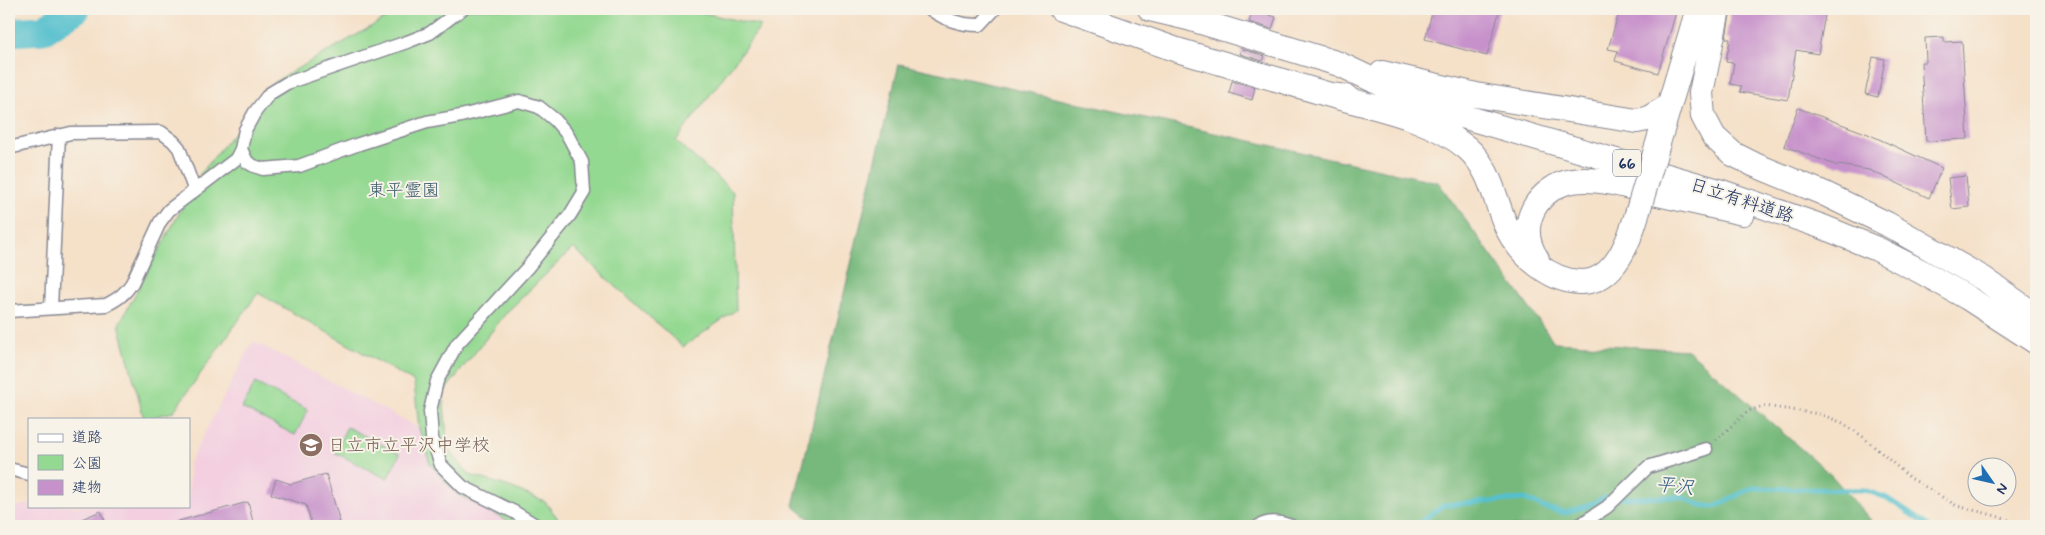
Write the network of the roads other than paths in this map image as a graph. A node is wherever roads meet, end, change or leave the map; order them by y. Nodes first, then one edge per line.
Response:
1 (462, 9) edge
2 (930, 9) edge
3 (1062, 9) edge
4 (1091, 9) edge
5 (1150, 9) edge
6 (1698, 9) edge
7 (1718, 9) edge
8 (994, 10) dead end
9 (1140, 35) junction
10 (1339, 64) junction
11 (1330, 95) junction
12 (1428, 106) junction
13 (1669, 106) junction
14 (59, 135) junction
15 (9, 148) edge
16 (241, 149) junction
17 (194, 189) junction
18 (1823, 227) junction
19 (1547, 272) junction
20 (51, 308) junction
21 (9, 311) edge
22 (2036, 316) edge
23 (2036, 342) edge
24 (1706, 450) road end
25 (9, 469) edge
26 (28, 474) edge
27 (537, 526) edge
28 (1259, 526) edge
29 (1291, 526) edge
30 (1578, 526) edge

1 - 16 street
2 - 8 street
3 - 9 highway
4 - 9 highway
5 - 10 highway
6 - 13 highway
7 - 22 highway
9 - 11 highway
10 - 12 highway
10 - 13 highway
11 - 12 highway
11 - 19 highway
12 - 18 highway, 日立有料道路 / 66
13 - 19 highway, bridge
14 - 15 street
14 - 17 street
14 - 20 street
16 - 17 street
16 - 27 street
17 - 20 street
18 - 19 highway
18 - 23 highway, 日立有料道路 / 66
20 - 21 street
24 - 30 street
25 - 26 street
28 - 29 street

